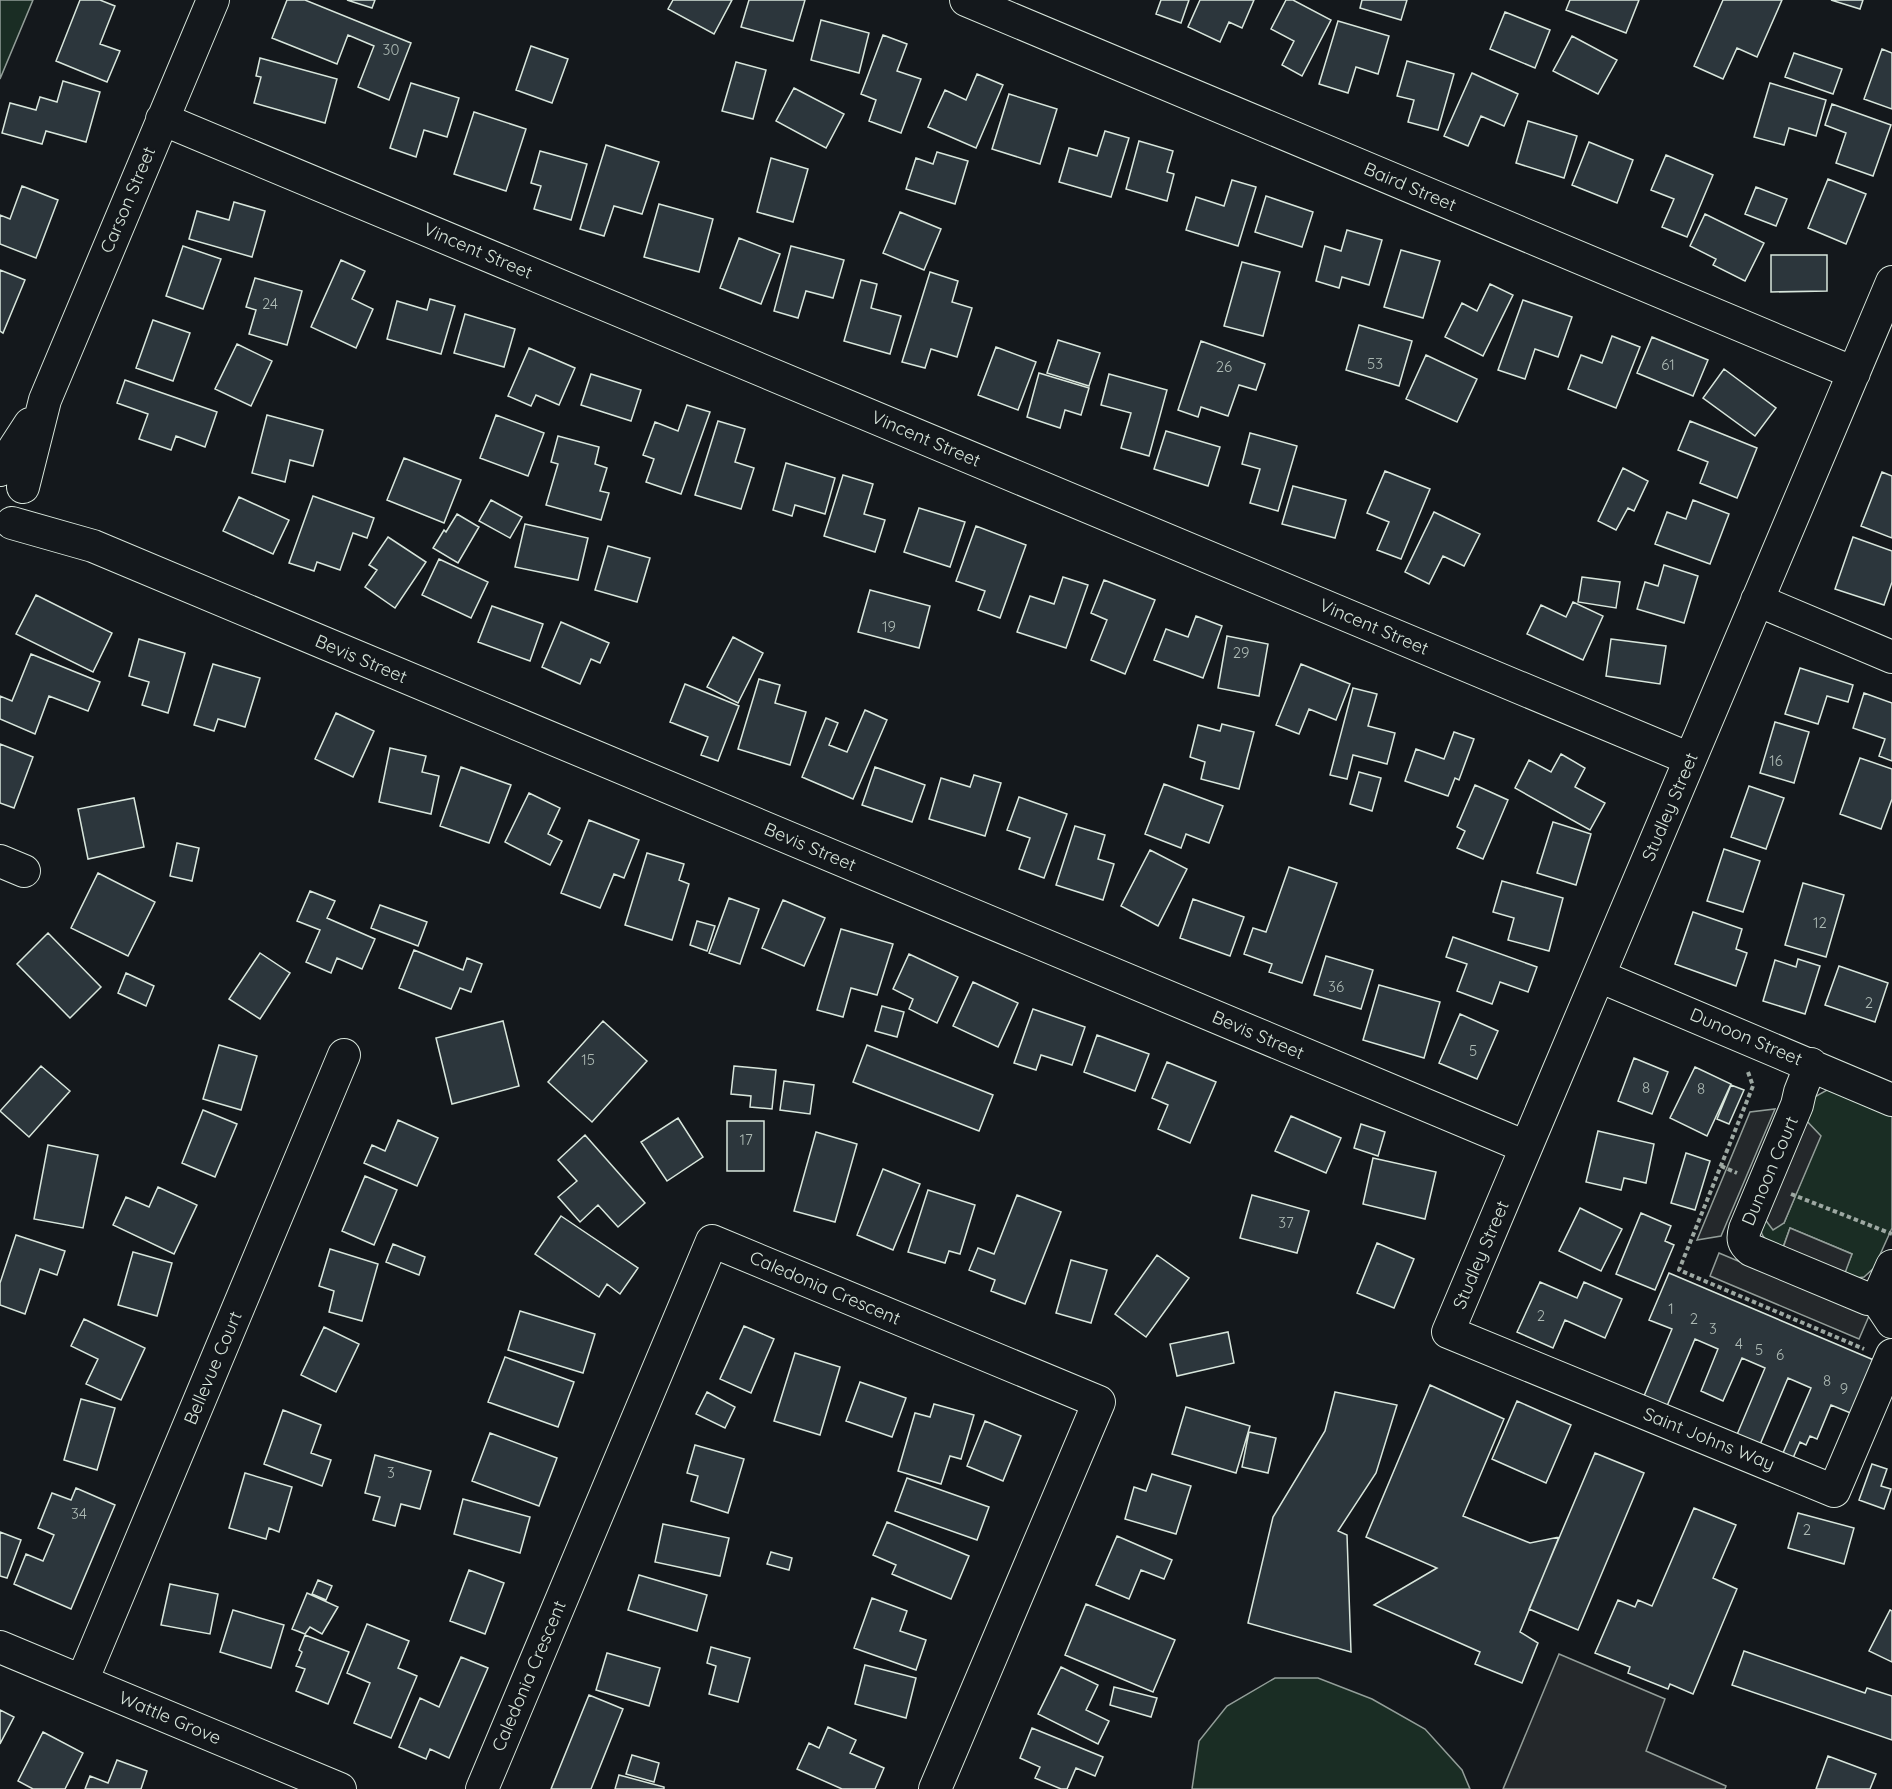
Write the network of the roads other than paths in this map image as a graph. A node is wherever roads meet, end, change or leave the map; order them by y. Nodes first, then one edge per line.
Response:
1 (213, 0) edge
2 (966, 0) edge
3 (162, 119) junction
4 (1892, 282) edge
5 (1854, 373) junction
6 (8, 506) edge
7 (1757, 600) junction
8 (1892, 657) edge
9 (1690, 759) junction
10 (1599, 976) junction
11 (344, 1055) dead end
12 (1811, 1064) junction
13 (1892, 1100) edge
14 (1526, 1148) junction
15 (1892, 1266) edge
16 (1884, 1310) edge
17 (1448, 1332) joint
18 (1892, 1355) edge
19 (0, 1647) edge
20 (82, 1681) junction
21 (340, 1789) edge
22 (482, 1789) edge
23 (935, 1789) edge

1 - 3 street, Carson Street
2 - 5 street, Baird Street
3 - 6 street, Carson Street
3 - 9 street, Vincent Street
4 - 5 street, Studley Street
5 - 7 street, Studley Street
6 - 14 street, Bevis Street
7 - 8 street
7 - 9 street, Studley Street
9 - 10 street, Studley Street
10 - 12 street, Dunoon Street
10 - 14 street, Studley Street
11 - 20 street, Bellevue Court
12 - 13 street, Dunoon Street
12 - 16 street, Dunoon Court
14 - 17 street, Studley Street
15 - 16 street, Dunoon Court
17 - 18 street, Saint Johns Way
19 - 20 street, Wattle Grove
20 - 21 street, Wattle Grove
22 - 23 street, Caledonia Crescent

